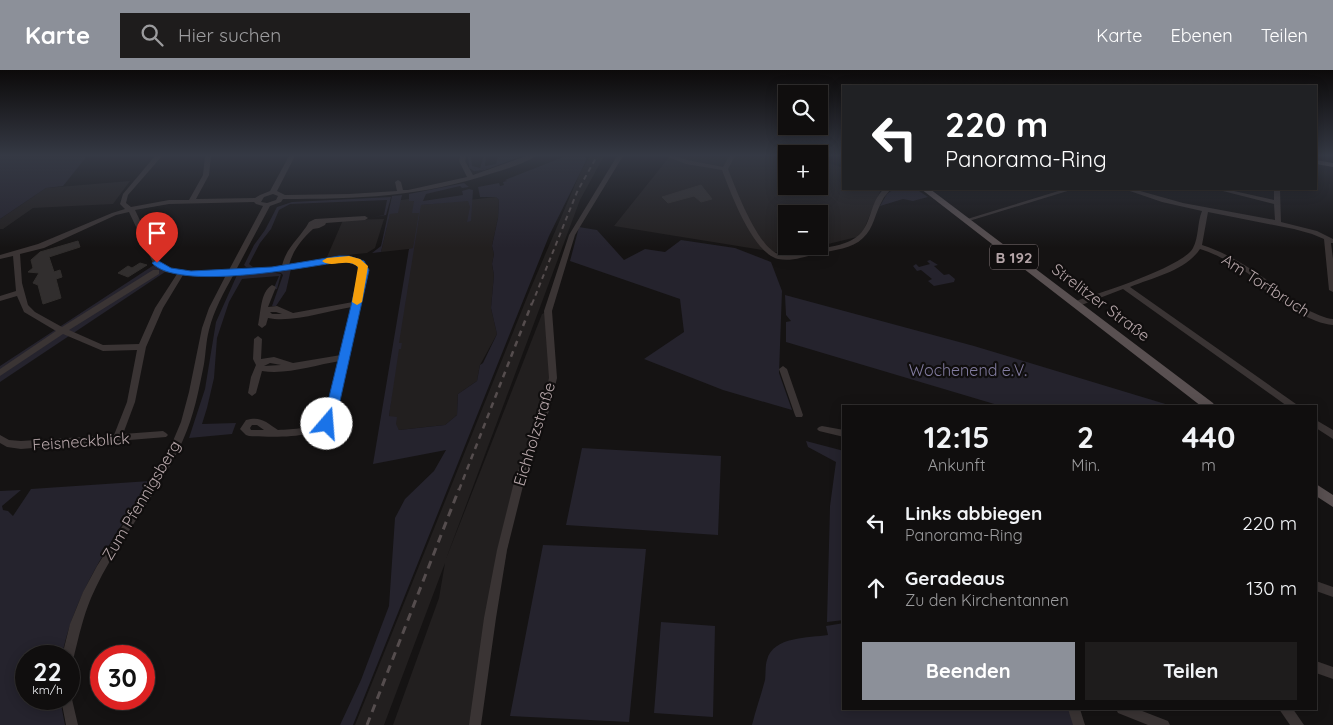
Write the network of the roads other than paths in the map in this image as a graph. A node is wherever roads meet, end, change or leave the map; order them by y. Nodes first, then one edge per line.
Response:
1 (132, 187) edge
2 (200, 187) edge
3 (276, 187) edge
4 (399, 187) edge
5 (428, 187) edge
6 (601, 187) edge
7 (731, 187) edge
8 (887, 190) edge
9 (926, 190) edge
10 (1068, 190) edge
11 (1130, 190) edge
12 (1223, 190) edge
13 (1277, 190) edge
14 (273, 192) junction
15 (400, 192) junction
16 (282, 197) junction
17 (258, 200) junction
18 (192, 201) junction
19 (1277, 202) junction
20 (267, 205) junction
21 (128, 210) junction
22 (1206, 210) junction
23 (365, 218) dead end
24 (967, 220) junction
25 (1278, 223) junction
26 (1330, 240) edge
27 (1198, 246) junction
28 (17, 254) junction
29 (0, 257) edge
30 (285, 268) junction
31 (156, 272) dead end
32 (231, 272) junction
33 (181, 274) junction
34 (1124, 286) junction
35 (272, 287) dead end
36 (1333, 290) edge
37 (20, 292) junction
38 (0, 299) edge
39 (357, 304) junction
40 (1076, 304) junction
41 (265, 314) junction
42 (1333, 322) edge
43 (262, 325) dead end
44 (63, 330) junction
45 (258, 339) dead end
46 (142, 347) junction
47 (345, 357) junction
48 (260, 365) junction
49 (783, 369) dead end
50 (0, 373) edge
51 (252, 393) dead end
52 (1208, 405) edge
53 (1292, 405) edge
54 (798, 415) dead end
55 (1317, 424) edge
56 (822, 428) dead end
57 (276, 433) junction
58 (842, 433) edge
59 (163, 435) dead end
60 (1333, 435) edge
61 (118, 438) junction
62 (0, 439) edge
63 (1317, 490) edge
64 (1333, 502) edge
65 (1317, 586) edge
66 (1333, 592) edge
67 (71, 645) edge
68 (1317, 667) edge
69 (1333, 673) edge
70 (69, 710) edge
71 (1074, 710) edge
72 (1125, 710) edge
73 (1286, 710) edge
74 (72, 725) edge
75 (475, 725) edge
76 (1078, 725) edge
77 (1164, 725) edge
78 (1298, 725) edge

1 - 21 street
2 - 18 street
3 - 14 street
4 - 15 street
5 - 15 street
6 - 75 street, Eichholzstraße
7 - 8 street
9 - 24 main road, Strelitzer Straße / B 192
10 - 24 street
11 - 22 street
12 - 19 street
13 - 19 street
14 - 16 street
14 - 17 street
15 - 16 street
16 - 20 street
17 - 18 street
17 - 20 street
18 - 21 street
19 - 25 street
20 - 32 street, Zum Pfennigsberg
21 - 28 street
21 - 33 street
22 - 25 street
22 - 27 street
23 - 30 street
24 - 40 main road, Strelitzer Straße / B 192
25 - 26 street
26 - 36 street
27 - 34 street
27 - 42 street, Am Torfbruch
28 - 29 street
28 - 37 street
30 - 32 street
30 - 39 street
31 - 44 street
32 - 33 street
32 - 67 street, Zum Pfennigsberg
33 - 46 street
34 - 40 street
34 - 53 street
35 - 41 street
37 - 38 street
37 - 44 street
39 - 41 street
39 - 47 street
40 - 52 main road, Strelitzer Straße / B 192
41 - 43 street
44 - 46 street
44 - 50 street
45 - 48 street
46 - 61 street
47 - 48 street
47 - 57 street
48 - 51 street
49 - 54 street
55 - 60 street
56 - 58 street
57 - 57 street
59 - 61 street, Feisneckblick
61 - 62 street, Feisneckblick
63 - 64 main road
65 - 66 street
68 - 69 street
70 - 74 street
71 - 76 street
72 - 77 street
73 - 78 street

